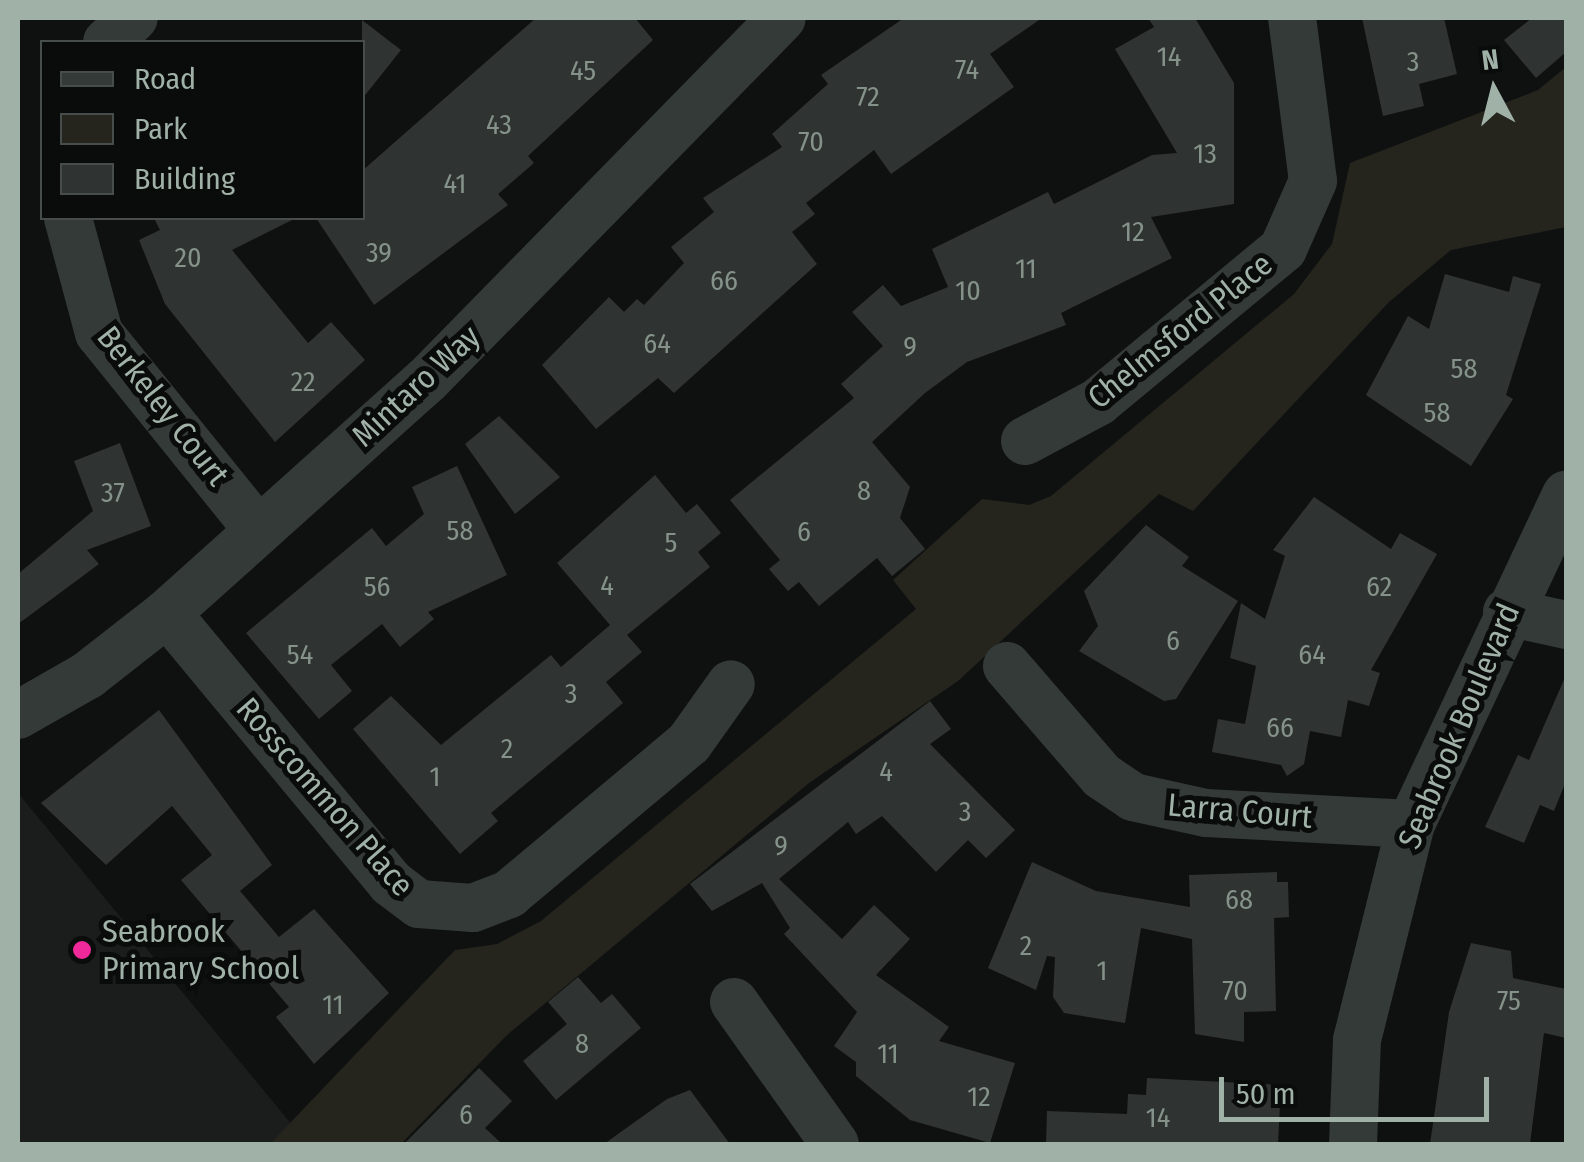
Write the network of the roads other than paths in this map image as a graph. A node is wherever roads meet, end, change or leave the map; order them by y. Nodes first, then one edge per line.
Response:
1 (134, 18) edge
2 (782, 18) edge
3 (1292, 18) edge
4 (109, 40) edge
5 (69, 220) edge
6 (1025, 441) dead end
7 (1566, 494) edge
8 (258, 530) junction
9 (1506, 612) junction
10 (167, 613) junction
11 (1566, 625) edge
12 (1006, 666) dead end
13 (731, 684) dead end
14 (18, 715) edge
15 (1411, 824) junction
16 (734, 1002) dead end
17 (836, 1144) edge
18 (1353, 1144) edge

1 - 4 street
2 - 8 street, Mintaro Way
3 - 6 street, Chelmsford Place
5 - 8 street, Berkeley Court
7 - 9 street, Seabrook Boulevard
8 - 10 street, Mintaro Way
9 - 11 street
9 - 15 street, Seabrook Boulevard
10 - 13 street, Rosscommon Place
10 - 14 street, Mintaro Way
12 - 15 street, Larra Court
15 - 18 street, Seabrook Boulevard
16 - 17 street

